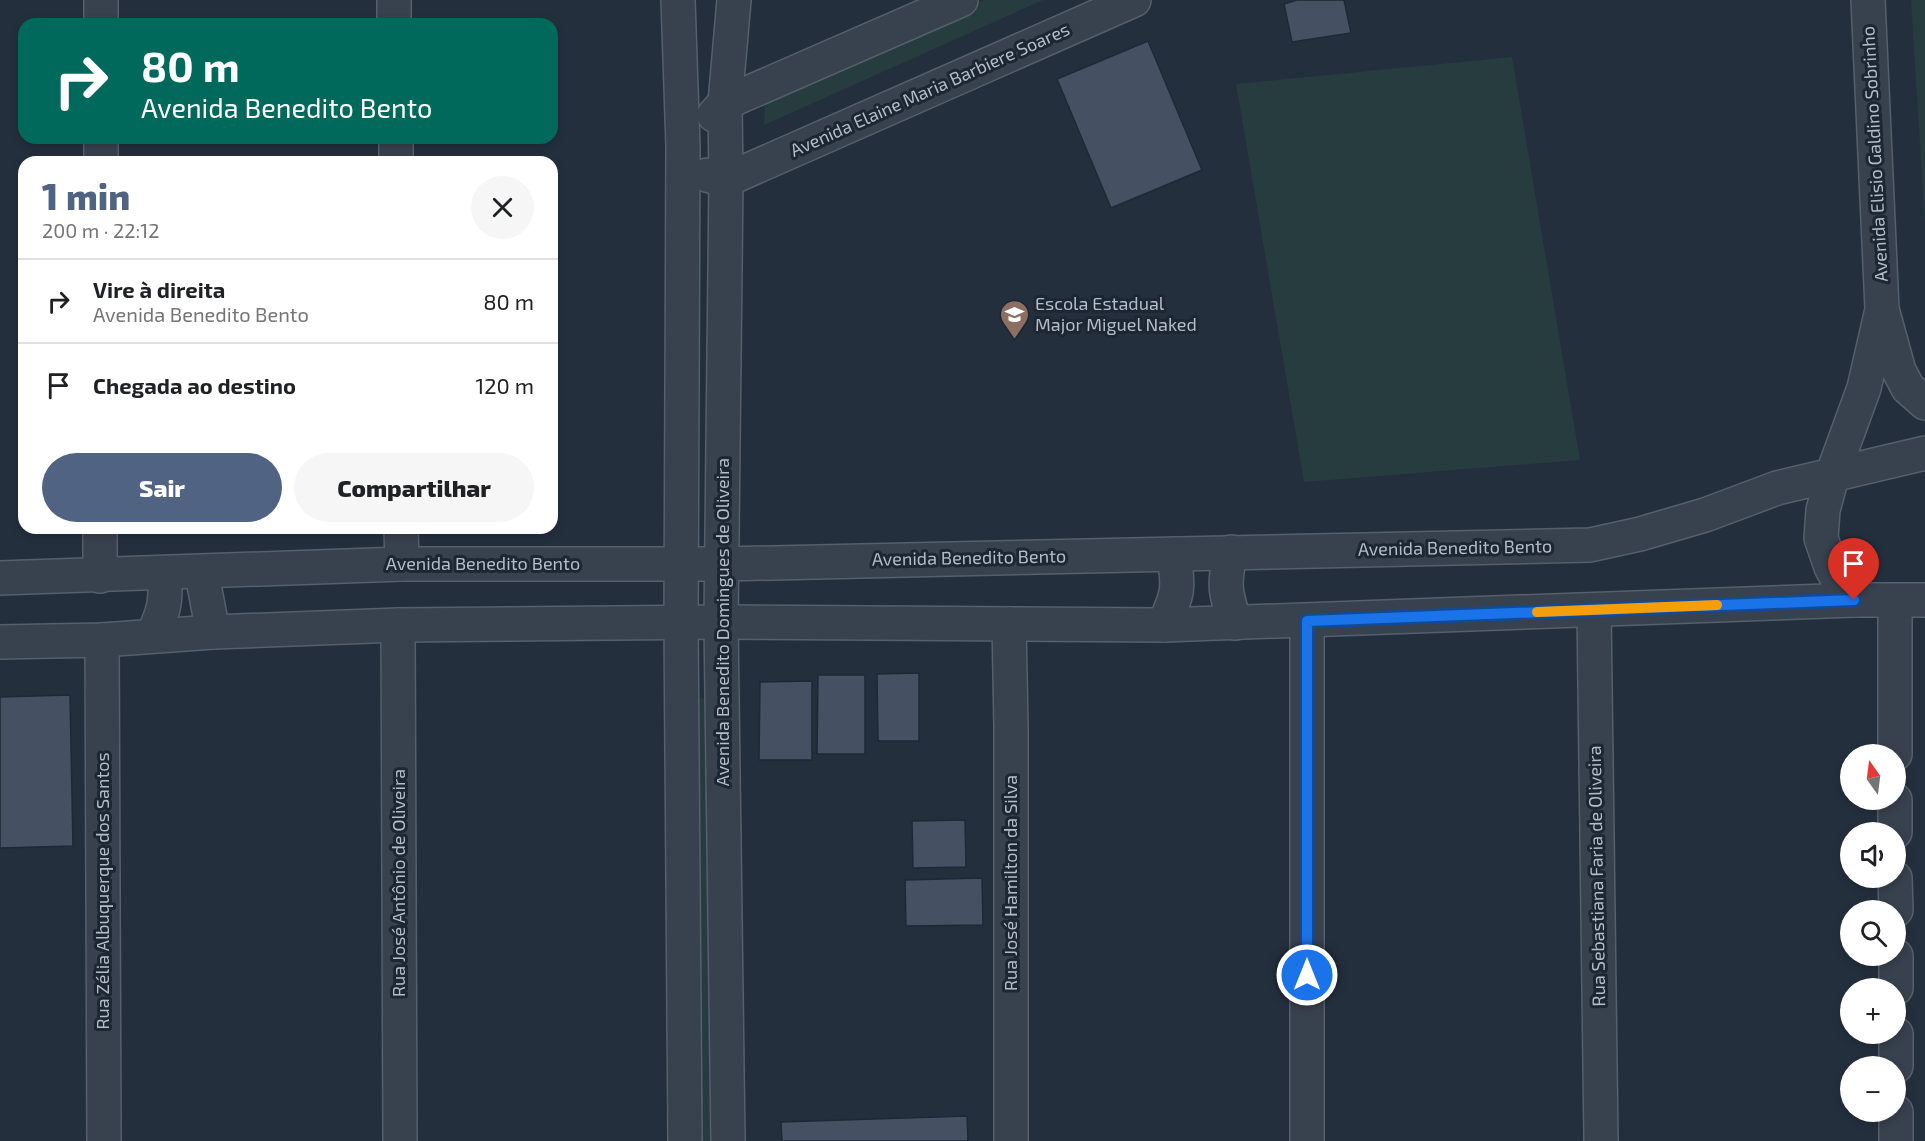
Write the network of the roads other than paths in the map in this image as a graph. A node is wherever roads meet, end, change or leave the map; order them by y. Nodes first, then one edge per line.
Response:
1 (102, 0) edge
2 (394, 0) edge
3 (678, 0) edge
4 (734, 0) edge
5 (961, 0) edge
6 (1134, 0) edge
7 (1868, 0) edge
8 (101, 18) edge
9 (394, 18) edge
10 (726, 103) junction
11 (683, 158) junction
12 (726, 180) junction
13 (1882, 309) junction
14 (1925, 403) edge
15 (1925, 453) edge
16 (1833, 473) junction
17 (100, 534) edge
18 (401, 534) edge
19 (1231, 552) junction
20 (1173, 554) junction
21 (682, 563) junction
22 (402, 564) junction
23 (723, 564) junction
24 (210, 571) junction
25 (164, 573) junction
26 (100, 576) junction
27 (0, 578) edge
28 (1854, 600) junction
29 (1910, 600) edge
30 (1594, 610) junction
31 (1307, 621) junction
32 (721, 622) junction
33 (1235, 622) junction
34 (681, 623) junction
35 (1009, 624) junction
36 (398, 625) junction
37 (1164, 625) junction
38 (213, 632) junction
39 (153, 635) junction
40 (102, 640) junction
41 (0, 642) edge
42 (1896, 744) edge
43 (1896, 1122) edge
44 (104, 1141) edge
45 (400, 1141) edge
46 (685, 1141) edge
47 (728, 1141) edge
48 (1011, 1141) edge
49 (1306, 1141) edge
50 (1601, 1141) edge
51 (1896, 1141) edge

1 - 8 street
2 - 9 street
3 - 11 street
4 - 10 street, Avenida Benedito Domingues de Oliveira
5 - 10 street
6 - 12 street, Avenida Elaine Maria Barbiere Soares
7 - 13 street, Avenida Elisio Galdino Sobrinho
10 - 11 street
10 - 12 street, Avenida Benedito Domingues de Oliveira
11 - 12 street
11 - 21 street
12 - 23 street, Avenida Benedito Domingues de Oliveira
13 - 14 street, Avenida Elisio Galdino Sobrinho
13 - 16 street, Avenida Elisio Galdino Sobrinho
15 - 16 street, Avenida Benedito Bento
16 - 19 street, Avenida Benedito Bento
16 - 28 street, Avenida Elisio Galdino Sobrinho
17 - 26 street
18 - 22 street
19 - 20 street, Avenida Benedito Bento
19 - 33 street
20 - 23 street, Avenida Benedito Bento
20 - 37 street
21 - 22 street, Avenida Benedito Bento
21 - 23 street, Avenida Benedito Bento
21 - 34 street
22 - 24 street, Avenida Benedito Bento
23 - 32 street, Avenida Benedito Domingues de Oliveira
24 - 25 street, Avenida Benedito Bento
24 - 38 street
25 - 26 street, Avenida Benedito Bento
25 - 39 street
26 - 27 street, Avenida Benedito Bento
28 - 29 street
28 - 30 street
29 - 42 street
30 - 31 street
30 - 50 street, Rua Sebastiana Faria de Oliveira
31 - 33 street
31 - 49 street
32 - 34 street
32 - 35 street
32 - 47 street, Avenida Benedito Domingues de Oliveira
33 - 37 street
34 - 36 street
34 - 46 street
35 - 37 street
35 - 48 street, Rua José Hamilton da Silva
36 - 38 street
36 - 45 street, Rua José Antônio de Oliveira
38 - 39 street
39 - 40 street
40 - 41 street
40 - 44 street, Rua Zélia Albuquerque dos Santos
43 - 51 street

